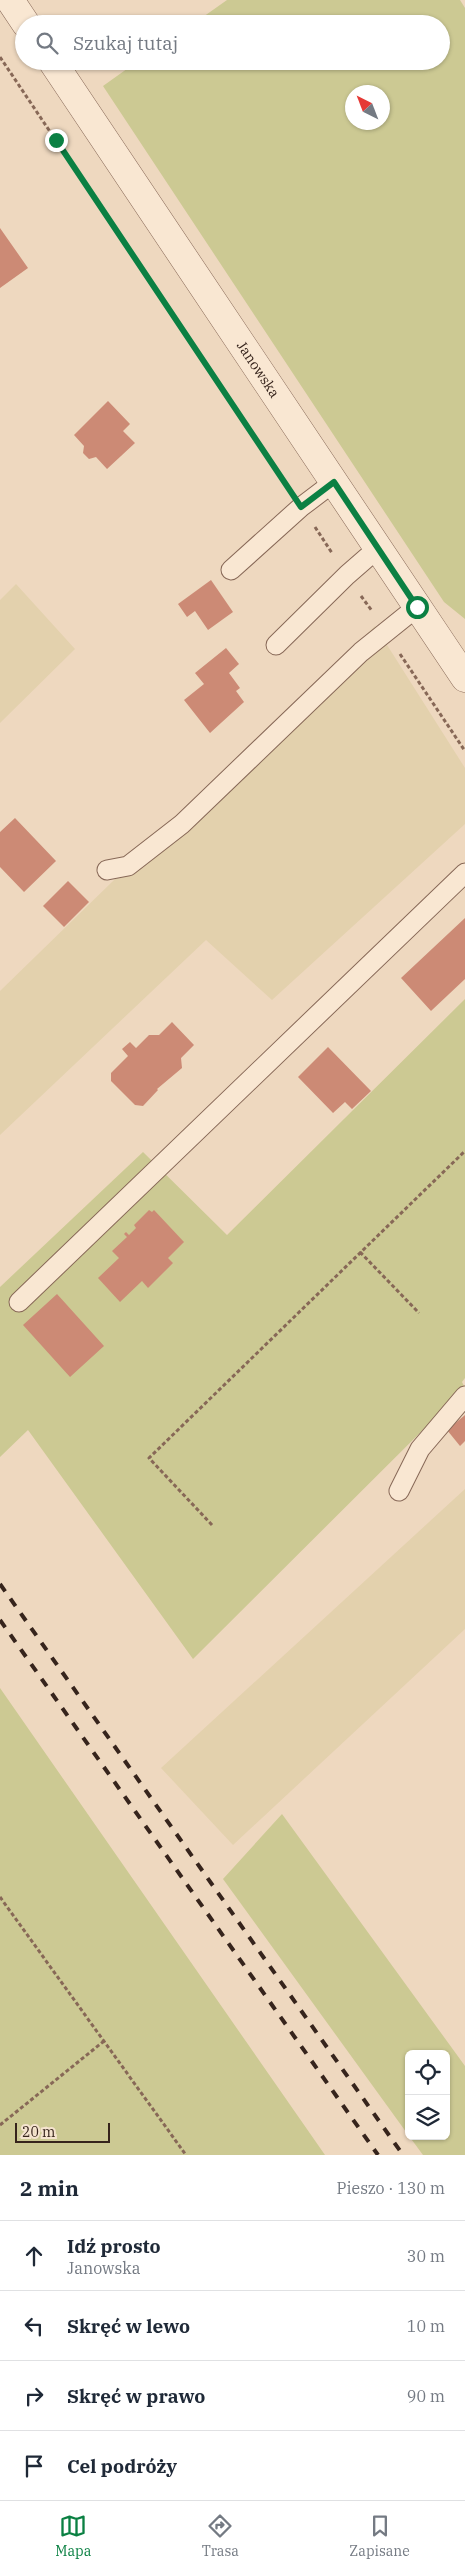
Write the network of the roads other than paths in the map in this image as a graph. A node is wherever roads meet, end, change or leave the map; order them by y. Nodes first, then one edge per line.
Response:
1 (10, 0) edge
2 (20, 15) edge
3 (58, 70) edge
4 (334, 482) junction
5 (378, 548) junction
6 (231, 570) dead end
7 (417, 607) junction
8 (276, 644) dead end
9 (465, 678) edge
10 (107, 870) dead end
11 (465, 873) edge
12 (20, 1302) dead end
13 (465, 1396) edge
14 (399, 1491) dead end

1 - 2 street
3 - 4 street, Janowska
4 - 5 street, Janowska
4 - 6 lane
5 - 7 street, Janowska
5 - 8 lane
7 - 9 street, Janowska
7 - 10 lane
11 - 12 lane
13 - 14 lane

